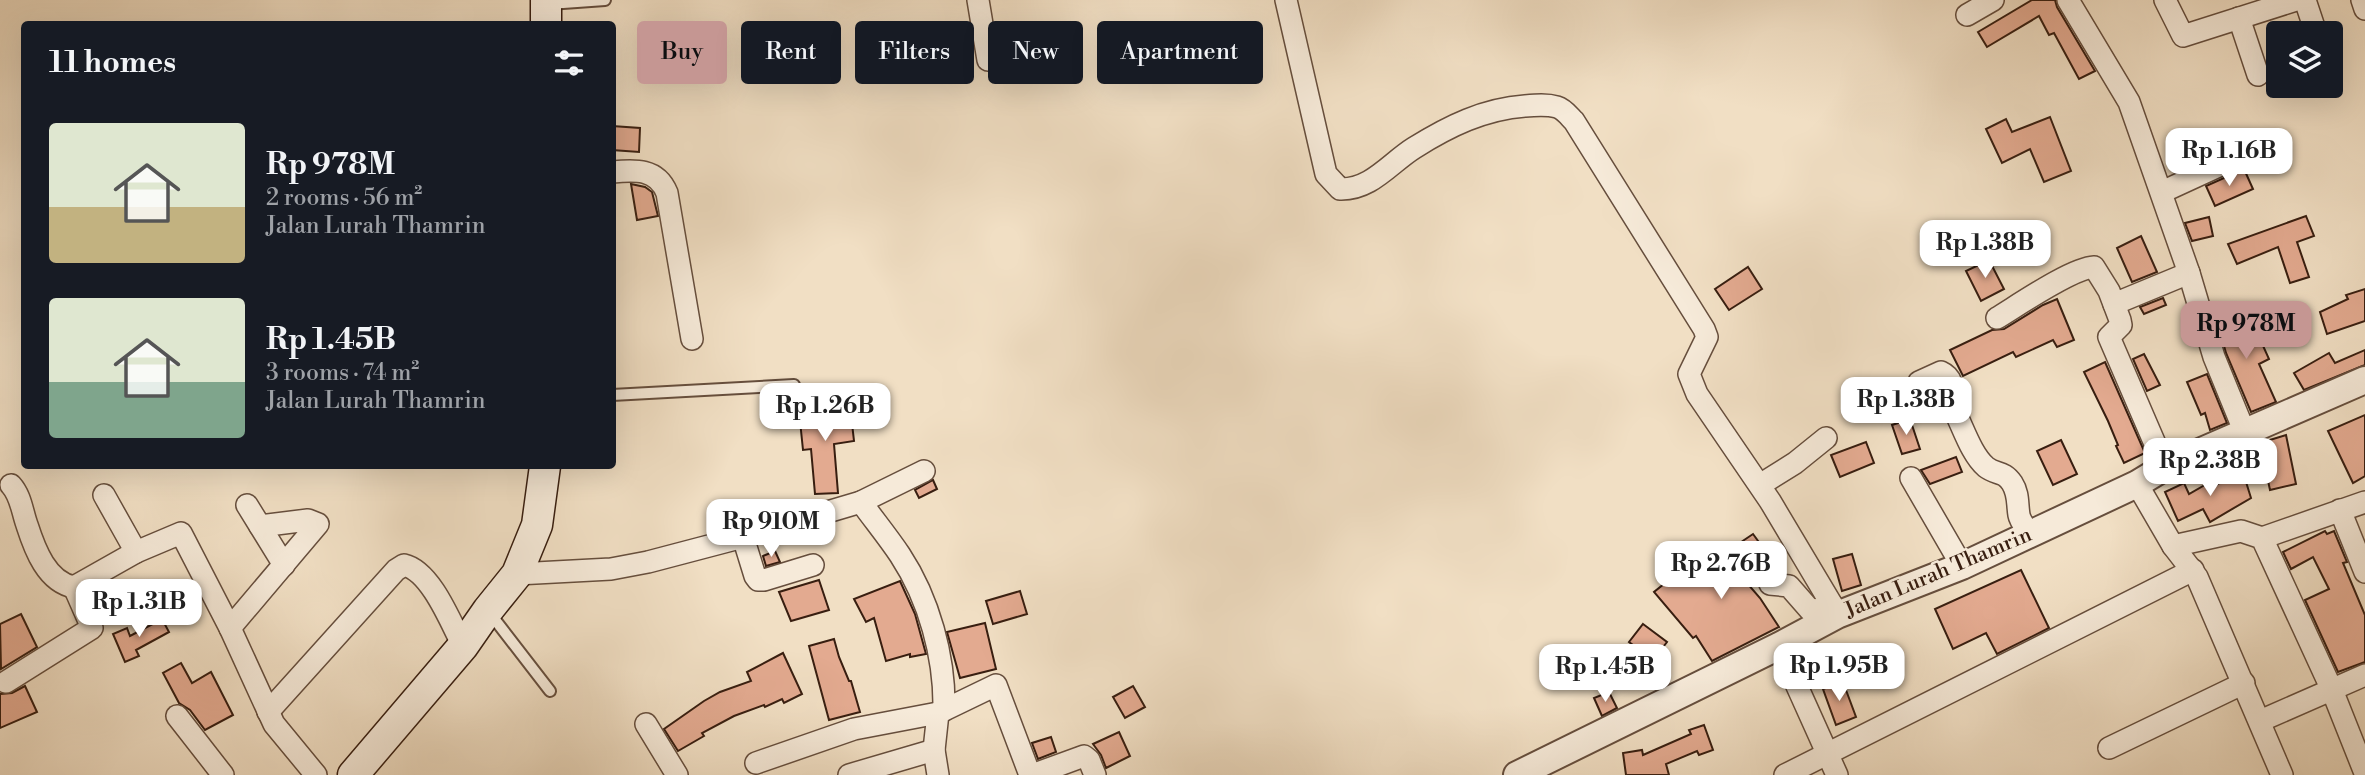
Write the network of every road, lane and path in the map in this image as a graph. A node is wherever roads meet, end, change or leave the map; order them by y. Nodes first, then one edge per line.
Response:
1 (604, 0) edge
2 (1286, 0) edge
3 (1993, 0) edge
4 (2068, 0) edge
5 (2165, 0) edge
6 (2296, 0) edge
7 (2305, 0) edge
8 (2362, 0) edge
9 (984, 1) edge
10 (2365, 9) edge
11 (546, 10) edge
12 (1967, 15) dead end
13 (2239, 18) junction
14 (2312, 21) edge
15 (988, 60) dead end
16 (2258, 75) dead end
17 (2262, 146) dead end
18 (616, 172) edge
19 (2162, 192) junction
20 (2189, 273) junction
21 (2114, 304) junction
22 (1997, 318) dead end
23 (692, 339) dead end
24 (1919, 382) dead end
25 (794, 385) dead end
26 (2363, 386) edge
27 (616, 395) edge
28 (2245, 433) junction
29 (1826, 439) dead end
30 (2165, 467) junction
31 (545, 469) edge
32 (925, 471) dead end
33 (1911, 478) dead end
34 (2137, 484) junction
35 (11, 485) dead end
36 (1760, 485) junction
37 (104, 495) dead end
38 (861, 502) junction
39 (2365, 502) edge
40 (247, 505) dead end
41 (2340, 510) junction
42 (260, 526) junction
43 (2029, 533) junction
44 (743, 537) junction
45 (2262, 538) junction
46 (2174, 546) junction
47 (136, 552) junction
48 (284, 565) junction
49 (813, 565) dead end
50 (1962, 566) junction
51 (2193, 570) junction
52 (2365, 572) edge
53 (517, 575) junction
54 (1770, 584) dead end
55 (74, 587) junction
56 (488, 610) junction
57 (1835, 610) junction
58 (230, 628) junction
59 (463, 646) junction
60 (1779, 646) junction
61 (2365, 675) edge
62 (6, 681) dead end
63 (2244, 683) junction
64 (2332, 690) junction
65 (550, 691) dead end
66 (941, 711) junction
67 (268, 712) junction
68 (177, 716) dead end
69 (2260, 722) junction
70 (646, 724) dead end
71 (2109, 748) dead end
72 (934, 750) junction
73 (1828, 755) junction
74 (756, 763) dead end
75 (2365, 774) edge
76 (223, 775) edge
77 (316, 775) edge
78 (353, 775) edge
79 (677, 775) edge
80 (849, 775) edge
81 (938, 775) edge
82 (1031, 775) edge
83 (1096, 775) edge
84 (1517, 775) edge
85 (1786, 775) edge
86 (1837, 775) edge
87 (2282, 775) edge

1 - 11 lane
2 - 36 street
3 - 12 street
4 - 19 street
5 - 13 street
6 - 13 street
7 - 14 street
8 - 10 street
9 - 15 street
13 - 16 street
17 - 19 street
18 - 23 street
19 - 20 street
20 - 21 street
20 - 28 street
21 - 22 street
21 - 30 street
24 - 43 street
25 - 27 lane
26 - 28 street, Jalan Lurah Thamrin
28 - 30 street, Jalan Lurah Thamrin
29 - 36 street
30 - 34 street, Jalan Lurah Thamrin
31 - 53 main road
32 - 38 street
33 - 50 street
34 - 43 street, Jalan Lurah Thamrin
34 - 46 street
35 - 55 street
36 - 57 street
37 - 47 street
38 - 44 street
38 - 66 street
39 - 41 street
40 - 42 street
41 - 45 street
41 - 52 street
42 - 48 street
42 - 48 street
43 - 50 street, Jalan Lurah Thamrin
44 - 49 street
44 - 53 street
45 - 46 street
45 - 64 street
46 - 51 street
47 - 55 street
47 - 58 street
48 - 58 street
50 - 57 street, Jalan Lurah Thamrin
51 - 63 street
51 - 73 street
53 - 56 main road
54 - 57 street
55 - 62 street
56 - 59 main road
56 - 65 lane
57 - 60 street, Jalan Lurah Thamrin
58 - 67 street
59 - 67 street
59 - 78 main road
60 - 73 street
60 - 84 street, Jalan Lurah Thamrin
61 - 64 street
63 - 69 street
63 - 71 street
64 - 69 street
64 - 75 street
66 - 72 street
66 - 74 street
66 - 82 street
67 - 77 street
68 - 76 street
69 - 87 street
70 - 79 street
72 - 80 street
72 - 81 street
73 - 85 street
73 - 86 street
82 - 83 street

